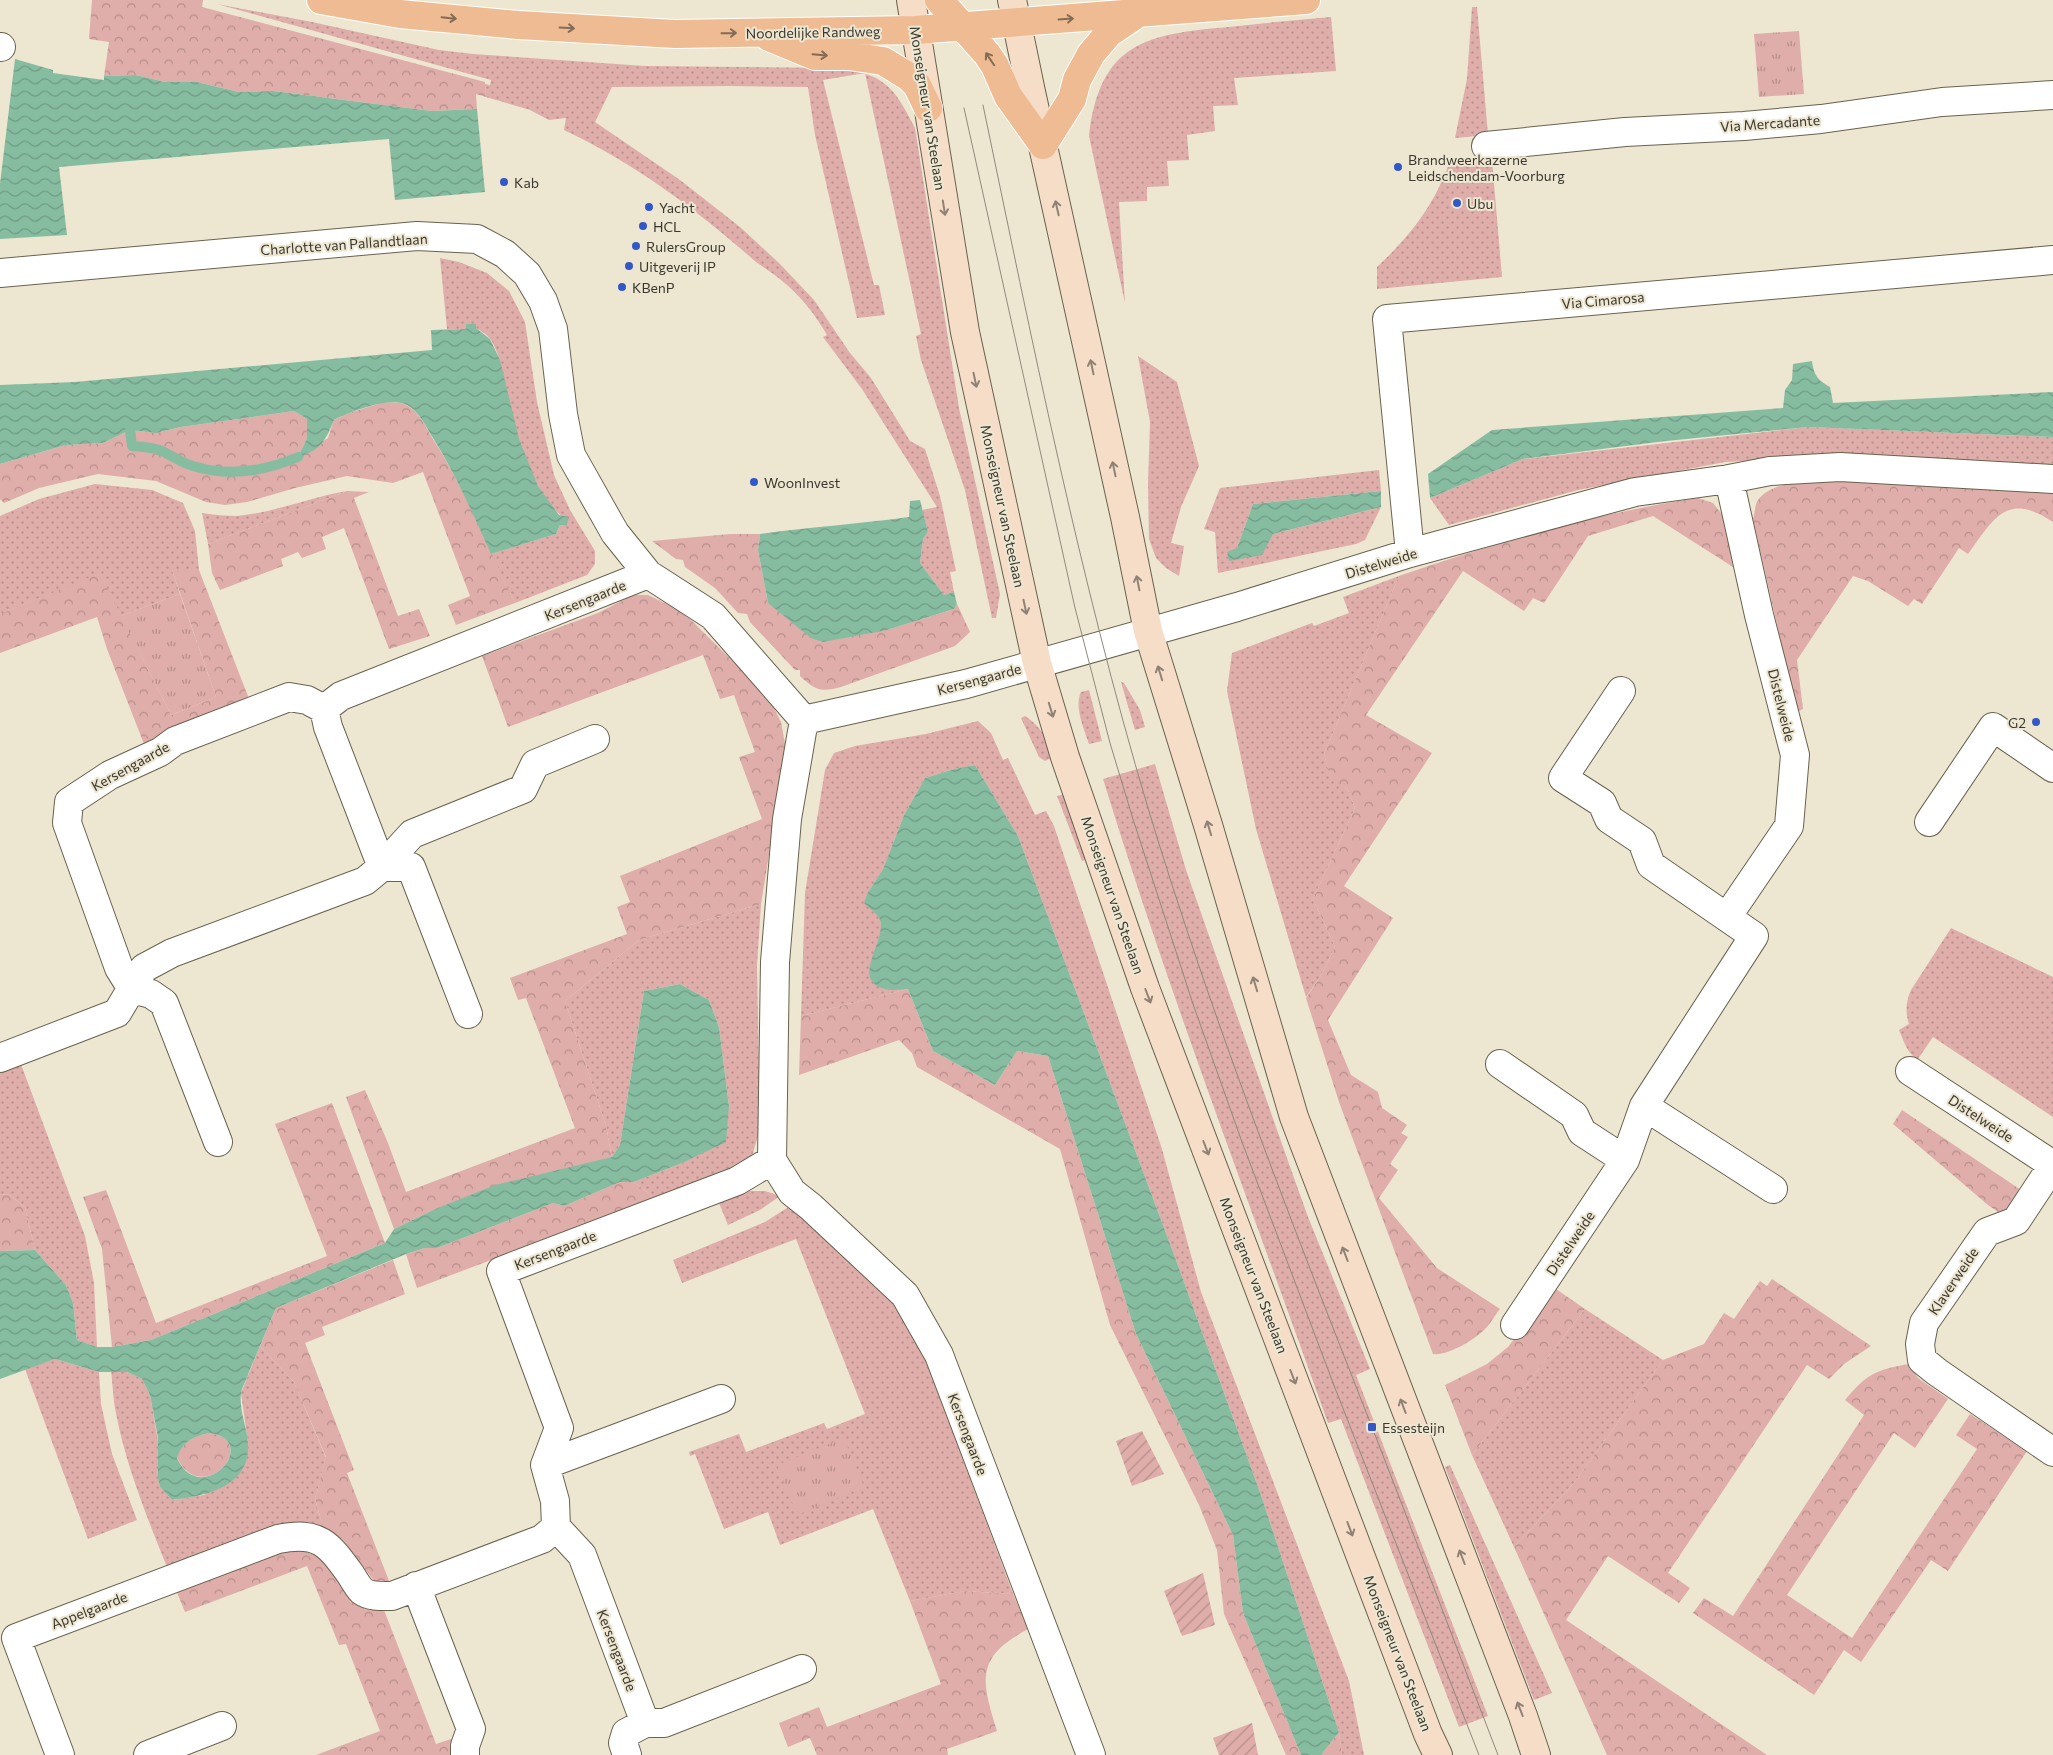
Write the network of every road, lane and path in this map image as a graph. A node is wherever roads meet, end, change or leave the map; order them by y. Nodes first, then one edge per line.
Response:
1 (321, 0) edge
2 (911, 0) edge
3 (939, 0) edge
4 (1306, 0) edge
5 (1015, 11) edge
6 (1138, 14) junction
7 (963, 27) junction
8 (915, 30) junction
9 (758, 33) junction
10 (2053, 96) edge
11 (928, 108) junction
12 (1043, 146) junction
13 (1486, 146) dead end
14 (2053, 260) edge
15 (0, 273) edge
16 (1729, 479) junction
17 (2053, 479) edge
18 (1410, 553) junction
19 (648, 574) junction
20 (1148, 631) junction
21 (1037, 663) junction
22 (1621, 691) dead end
23 (324, 710) junction
24 (804, 720) junction
25 (595, 739) dead end
26 (2053, 768) edge
27 (1929, 822) dead end
28 (382, 867) junction
29 (1727, 917) junction
30 (132, 989) junction
31 (468, 1014) dead end
32 (0, 1058) edge
33 (1500, 1064) dead end
34 (1910, 1071) dead end
35 (1644, 1106) junction
36 (218, 1142) dead end
37 (772, 1160) junction
38 (1625, 1160) junction
39 (2053, 1165) edge
40 (1772, 1189) dead end
41 (1515, 1325) dead end
42 (721, 1399) dead end
43 (2053, 1452) edge
44 (545, 1465) junction
45 (556, 1527) junction
46 (416, 1586) junction
47 (802, 1670) dead end
48 (645, 1723) junction
49 (222, 1726) dead end
50 (60, 1755) edge
51 (148, 1755) edge
52 (465, 1755) edge
53 (627, 1755) edge
54 (1091, 1755) edge
55 (1438, 1755) edge
56 (1536, 1755) edge

1 -> 9 main road, Noordelijke Randweg
2 - 8 main road, Monseigneur van Steelaan
3 - 7 main road
4 - 6 main road, Noordelijke Randweg
5 -> 6 main road, Noordelijke Randweg
5 - 7 main road, Noordelijke Randweg
5 - 12 main road
6 - 12 main road
7 - 8 main road, Noordelijke Randweg
12 -> 7 main road
8 - 9 main road, Noordelijke Randweg
8 - 11 main road, Monseigneur van Steelaan
9 -> 11 main road
10 - 13 street, Via Mercadante
11 -> 21 main road, Monseigneur van Steelaan
20 -> 12 main road
14 - 18 street, Via Cimarosa
15 - 19 street, Charlotte van Pallandtlaan
16 - 17 street, Distelweide
16 - 18 street, Distelweide
16 - 29 street, Distelweide
18 - 20 street, Distelweide
19 - 23 street, Kersengaarde
19 - 24 street
20 - 21 street, Distelweide
56 -> 20 main road
21 - 24 street, Kersengaarde
21 -> 55 main road, Monseigneur van Steelaan
22 - 29 street, Distelweide
23 - 28 street
23 - 30 street, Kersengaarde
24 - 37 street
25 - 28 street
26 - 27 street
28 - 30 street
28 - 31 street
29 - 35 street, Distelweide
30 - 32 street
30 - 36 street
33 - 38 street
34 - 39 street, Distelweide
35 - 38 street, Distelweide
35 - 40 street
37 - 44 street, Kersengaarde
37 - 54 street, Kersengaarde
38 - 41 street, Distelweide
39 - 43 street, Klaverweide
42 - 44 street
44 - 45 street
45 - 46 street
45 - 48 street, Kersengaarde
46 - 50 street, Appelgaarde
46 - 52 street
47 - 48 street
48 - 53 street
49 - 51 street

